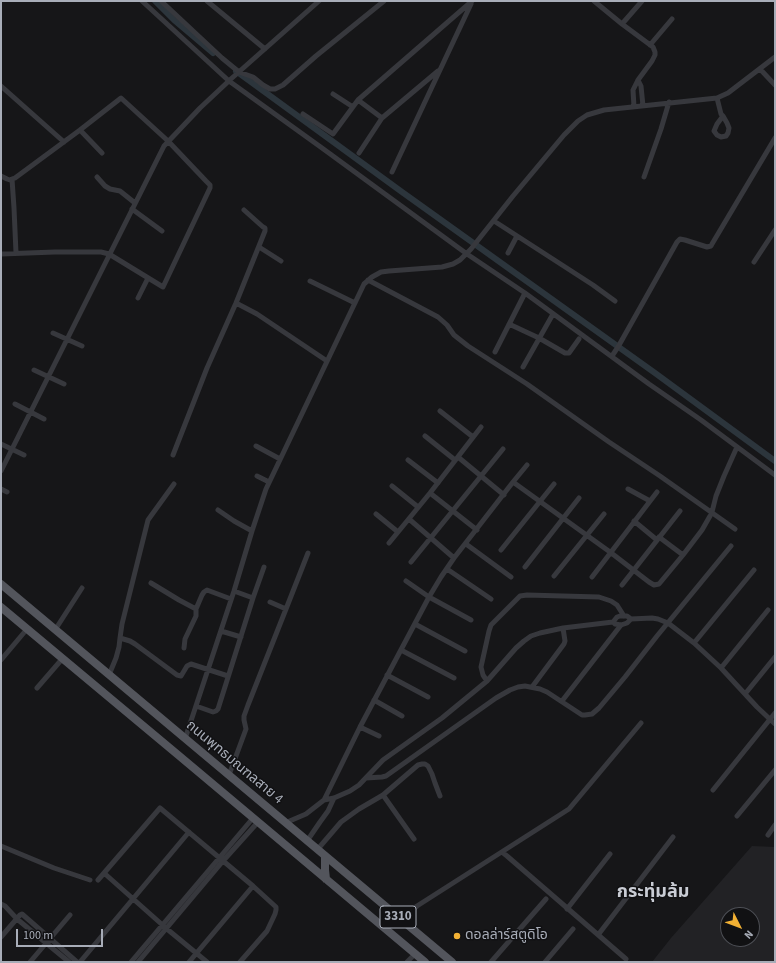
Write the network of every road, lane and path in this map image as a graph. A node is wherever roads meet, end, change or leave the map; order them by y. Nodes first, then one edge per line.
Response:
1 (142, 1) edge
2 (161, 1) edge
3 (207, 1) edge
4 (319, 1) edge
5 (384, 1) edge
6 (472, 1) edge
7 (642, 1) edge
8 (597, 2) edge
9 (672, 19) dead end
10 (622, 24) junction
11 (650, 45) junction
12 (265, 49) junction
13 (774, 58) edge
14 (440, 69) junction
15 (760, 69) junction
16 (239, 72) junction
17 (230, 80) junction
18 (638, 80) junction
19 (775, 85) edge
20 (1, 86) edge
21 (333, 94) dead end
22 (717, 98) junction
23 (358, 100) junction
24 (669, 102) junction
25 (643, 106) junction
26 (353, 107) junction
27 (634, 107) junction
28 (303, 114) dead end
29 (723, 116) dead end
30 (382, 118) junction
31 (80, 130) junction
32 (775, 138) edge
33 (168, 141) junction
34 (64, 142) junction
35 (102, 153) dead end
36 (359, 153) dead end
37 (392, 172) dead end
38 (1, 176) edge
39 (644, 176) dead end
40 (97, 177) dead end
41 (12, 179) junction
42 (135, 203) junction
43 (132, 209) junction
44 (244, 210) dead end
45 (494, 221) junction
46 (775, 230) edge
47 (162, 231) dead end
48 (516, 236) junction
49 (259, 247) junction
50 (508, 252) dead end
51 (1, 254) edge
52 (16, 254) junction
53 (109, 254) junction
54 (467, 254) junction
55 (281, 261) dead end
56 (754, 262) dead end
57 (148, 278) junction
58 (368, 280) junction
59 (310, 281) dead end
60 (525, 293) junction
61 (138, 298) dead end
62 (615, 301) dead end
63 (355, 303) junction
64 (236, 304) junction
65 (553, 314) junction
66 (509, 324) junction
67 (53, 333) dead end
68 (539, 338) junction
69 (67, 339) junction
70 (579, 339) dead end
71 (82, 346) dead end
72 (495, 352) dead end
73 (615, 352) junction
74 (327, 361) junction
75 (523, 367) dead end
76 (34, 370) dead end
77 (48, 376) junction
78 (64, 384) dead end
79 (15, 404) dead end
80 (440, 411) dead end
81 (31, 412) junction
82 (44, 419) dead end
83 (481, 427) dead end
84 (425, 436) dead end
85 (473, 437) junction
86 (1, 444) edge
87 (256, 446) dead end
88 (737, 447) junction
89 (12, 449) junction
90 (502, 449) dead end
91 (173, 454) dead end
92 (24, 455) dead end
93 (457, 458) junction
94 (280, 459) junction
95 (408, 460) dead end
96 (527, 465) dead end
97 (1, 471) edge
98 (480, 475) junction
99 (775, 475) edge
100 (257, 476) dead end
101 (269, 482) junction
102 (514, 482) junction
103 (438, 483) junction
104 (174, 484) dead end
105 (554, 484) dead end
106 (392, 486) dead end
107 (1, 489) edge
108 (628, 489) dead end
109 (7, 492) dead end
110 (430, 492) junction
111 (657, 492) dead end
112 (504, 495) junction
113 (579, 498) dead end
114 (540, 501) junction
115 (650, 501) junction
116 (418, 507) junction
117 (218, 510) dead end
118 (453, 511) junction
119 (680, 511) dead end
120 (376, 514) dead end
121 (604, 514) dead end
122 (711, 514) junction
123 (409, 519) junction
124 (563, 519) junction
125 (634, 521) junction
126 (735, 529) dead end
127 (477, 530) junction
128 (252, 531) junction
129 (398, 532) junction
130 (587, 536) junction
131 (431, 538) junction
132 (658, 538) junction
133 (389, 543) dead end
134 (466, 544) junction
135 (730, 546) dead end
136 (501, 550) dead end
137 (610, 552) junction
138 (308, 553) dead end
139 (683, 555) junction
140 (454, 558) junction
141 (411, 562) dead end
142 (264, 566) dead end
143 (525, 567) dead end
144 (447, 569) junction
145 (633, 570) junction
146 (754, 570) dead end
147 (554, 576) dead end
148 (511, 577) dead end
149 (592, 577) dead end
150 (406, 581) dead end
151 (151, 583) dead end
152 (1, 584) edge
153 (622, 585) dead end
154 (82, 588) dead end
155 (234, 591) junction
156 (429, 597) junction
157 (231, 598) junction
158 (253, 598) junction
159 (491, 599) dead end
160 (270, 602) dead end
161 (1, 607) edge
162 (196, 609) junction
163 (286, 609) junction
164 (768, 610) dead end
165 (624, 616) junction
166 (631, 619) junction
167 (471, 620) dead end
168 (613, 622) junction
169 (668, 623) junction
170 (415, 624) junction
171 (621, 625) junction
172 (563, 628) junction
173 (27, 629) junction
174 (55, 630) junction
175 (220, 631) junction
176 (241, 637) junction
177 (120, 638) junction
178 (694, 644) junction
179 (184, 648) dead end
180 (401, 650) junction
181 (465, 651) dead end
182 (775, 657) edge
183 (62, 658) junction
184 (1, 660) edge
185 (721, 668) junction
186 (208, 669) junction
187 (109, 675) junction
188 (387, 675) junction
189 (228, 676) junction
190 (454, 678) dead end
191 (487, 682) junction
192 (532, 687) junction
193 (37, 688) dead end
194 (745, 694) junction
195 (428, 697) dead end
196 (374, 700) junction
197 (562, 701) junction
198 (196, 706) junction
199 (775, 713) edge
200 (402, 716) dead end
201 (770, 720) junction
202 (641, 723) dead end
203 (775, 724) edge
204 (360, 727) junction
205 (379, 736) dead end
206 (185, 739) junction
207 (775, 770) edge
208 (229, 775) junction
209 (366, 778) junction
210 (713, 790) dead end
211 (383, 795) junction
212 (440, 796) dead end
213 (334, 798) junction
214 (324, 800) junction
215 (737, 816) dead end
216 (255, 820) junction
217 (285, 823) junction
218 (775, 825) edge
219 (189, 832) junction
220 (768, 835) dead end
221 (674, 837) dead end
222 (414, 839) dead end
223 (307, 841) junction
224 (1, 846) edge
225 (317, 850) junction
226 (502, 852) junction
227 (610, 854) dead end
228 (325, 856) junction
229 (221, 859) junction
230 (104, 874) junction
231 (90, 880) dead end
232 (98, 880) dead end
233 (329, 882) junction
234 (253, 886) junction
235 (133, 898) junction
236 (546, 899) dead end
237 (1, 904) edge
238 (567, 909) junction
239 (70, 915) dead end
240 (17, 919) junction
241 (401, 919) junction
242 (163, 924) junction
243 (167, 929) junction
244 (573, 929) dead end
245 (598, 934) junction
246 (1, 937) edge
247 (50, 939) junction
248 (46, 944) junction
249 (197, 953) junction
250 (415, 954) junction
251 (626, 959) dead end
252 (30, 962) edge
253 (69, 962) edge
254 (78, 962) edge
255 (130, 962) edge
256 (138, 962) edge
257 (189, 962) edge
258 (207, 962) edge
259 (240, 962) edge
260 (407, 962) edge
261 (425, 962) edge
262 (452, 962) edge
263 (491, 962) edge
264 (545, 962) edge

1 - 17 street
2 - 16 street
3 - 12 street
4 - 12 street
5 - 16 street
6 - 14 street
6 - 23 street
7 - 10 street
8 - 10 street
9 - 11 street
10 - 11 street
11 - 18 street
12 - 16 street
13 - 15 street
14 - 30 street
14 - 37 street
15 - 19 street
15 - 22 street
16 - 17 street
17 - 33 street
17 - 54 street
18 - 25 street
18 - 27 street
20 - 34 street
21 - 26 street
22 - 24 street
22 - 29 street
23 - 26 street
23 - 30 street
24 - 25 street
24 - 39 street
25 - 27 street
26 - 28 street
27 - 45 street
30 - 36 street
31 - 33 street
31 - 34 street
31 - 35 street
32 - 73 street
33 - 42 street
33 - 57 street
34 - 41 street
38 - 41 street
40 - 42 street
41 - 52 street
42 - 43 street
43 - 47 street
43 - 53 street
44 - 49 street
45 - 48 street
45 - 54 street
46 - 56 street
48 - 50 street
48 - 62 street
49 - 55 street
49 - 64 street
51 - 52 street
52 - 53 street
53 - 57 street
53 - 69 street
54 - 58 street
54 - 60 street
57 - 61 street
58 - 63 street
58 - 122 street
59 - 63 street
60 - 65 street
60 - 66 street
63 - 74 street
64 - 74 street
64 - 91 street
65 - 68 street
65 - 73 street
66 - 68 street
66 - 72 street
67 - 69 street
68 - 70 street
68 - 75 street
69 - 71 street
69 - 77 street
73 - 88 street
74 - 94 street
76 - 77 street
77 - 78 street
77 - 81 street
79 - 81 street
80 - 85 street
81 - 82 street
81 - 89 street
83 - 85 street
84 - 93 street
85 - 93 street
86 - 89 street
87 - 94 street
88 - 99 street
88 - 122 street
89 - 92 street
89 - 97 street
90 - 98 street
93 - 98 street
93 - 103 street
94 - 101 street
95 - 103 street
96 - 102 street
98 - 112 street
98 - 118 street
100 - 101 street
101 - 128 street
102 - 112 street
102 - 114 street
103 - 110 street
104 - 177 street
105 - 114 street
106 - 116 street
107 - 109 street
108 - 115 street
110 - 116 street
110 - 118 street
111 - 115 street
112 - 127 street
113 - 124 street
114 - 124 street
114 - 136 street
115 - 125 street
116 - 123 street
117 - 128 street
118 - 127 street
118 - 131 street
119 - 132 street
120 - 129 street
121 - 130 street
122 - 126 street
122 - 139 street
123 - 129 street
123 - 131 street
124 - 130 street
124 - 143 street
125 - 132 street
125 - 137 street
127 - 134 street
128 - 155 street
129 - 133 street
130 - 137 street
130 - 147 street
131 - 140 street
131 - 141 street
132 - 139 street
132 - 145 street
134 - 140 street
134 - 148 street
135 - 169 street
137 - 145 street
137 - 149 street
138 - 163 street
139 - 145 street
140 - 144 street
142 - 158 street
144 - 156 street
144 - 159 street
145 - 153 street
146 - 178 street
150 - 156 street
151 - 162 street
152 - 174 main road, ถนนพุทธมณฑลสาย 4
154 - 174 street
155 - 157 street
155 - 158 street
156 - 167 street
156 - 170 street
157 - 162 street
157 - 175 street
158 - 176 street
160 - 163 street
161 - 173 main road
162 - 179 street
163 - 208 street
164 - 185 street
165 - 166 street
165 - 168 street
165 - 191 street
166 - 169 street
166 - 171 street
168 - 171 street
168 - 172 street
169 - 178 street
169 - 197 street
170 - 180 street
170 - 181 street
171 - 197 street
172 - 191 street
172 - 192 street
173 - 183 main road
173 - 184 street
174 - 187 main road, ถนนพุทธมณฑลสาย 4
175 - 176 street
175 - 186 street
176 - 189 street
177 - 186 street
177 - 187 street
178 - 185 street
180 - 188 street
180 - 190 street
182 - 194 street
183 - 193 street
183 - 216 main road
185 - 194 street
186 - 189 street
186 - 198 street
187 - 206 main road, ถนนพุทธมณฑลสาย 4
188 - 195 street
188 - 196 street
189 - 198 street
191 - 209 street
192 - 197 street
192 - 209 street
194 - 201 street
196 - 200 street
196 - 204 street
198 - 206 street
199 - 201 street
201 - 203 street
201 - 210 street
202 - 226 street
204 - 205 street
204 - 214 street
206 - 208 main road, ถนนพุทธมณฑลสาย 4
207 - 215 street
208 - 217 main road, ถนนพุทธมณฑลสาย 4
209 - 213 street
211 - 212 street
211 - 222 street
211 - 225 street
213 - 214 street
213 - 223 street
214 - 217 street
216 - 229 street
216 - 233 main road
217 - 223 main road, ถนนพุทธมณฑลสาย 4
218 - 220 street
219 - 229 street
219 - 230 street
219 - 235 street
221 - 245 street
223 - 225 main road, ถนนพุทธมณฑลสาย 4
224 - 231 street
225 - 228 main road, ถนนพุทธมณฑลสาย 4
226 - 238 street
226 - 241 street
227 - 238 street
228 - 233 main road
228 - 241 main road, ถนนพุทธมณฑลสาย 4 / 3310
229 - 234 street
229 - 242 street
229 - 243 street
230 - 232 street
230 - 235 street
233 - 250 main road, 3310
234 - 249 street
234 - 259 street
235 - 242 street
235 - 254 street
236 - 263 street
237 - 240 street
238 - 245 street
239 - 247 street
240 - 246 street
240 - 247 street
240 - 248 street
241 - 262 main road, ถนนพุทธมณฑลสาย 4 / 3310
242 - 243 street
242 - 255 street
243 - 249 street
243 - 256 street
244 - 264 street
245 - 251 street
247 - 248 street
247 - 254 street
248 - 252 street
248 - 253 street
249 - 257 street
249 - 258 street
250 - 260 street
250 - 261 main road, 3310

